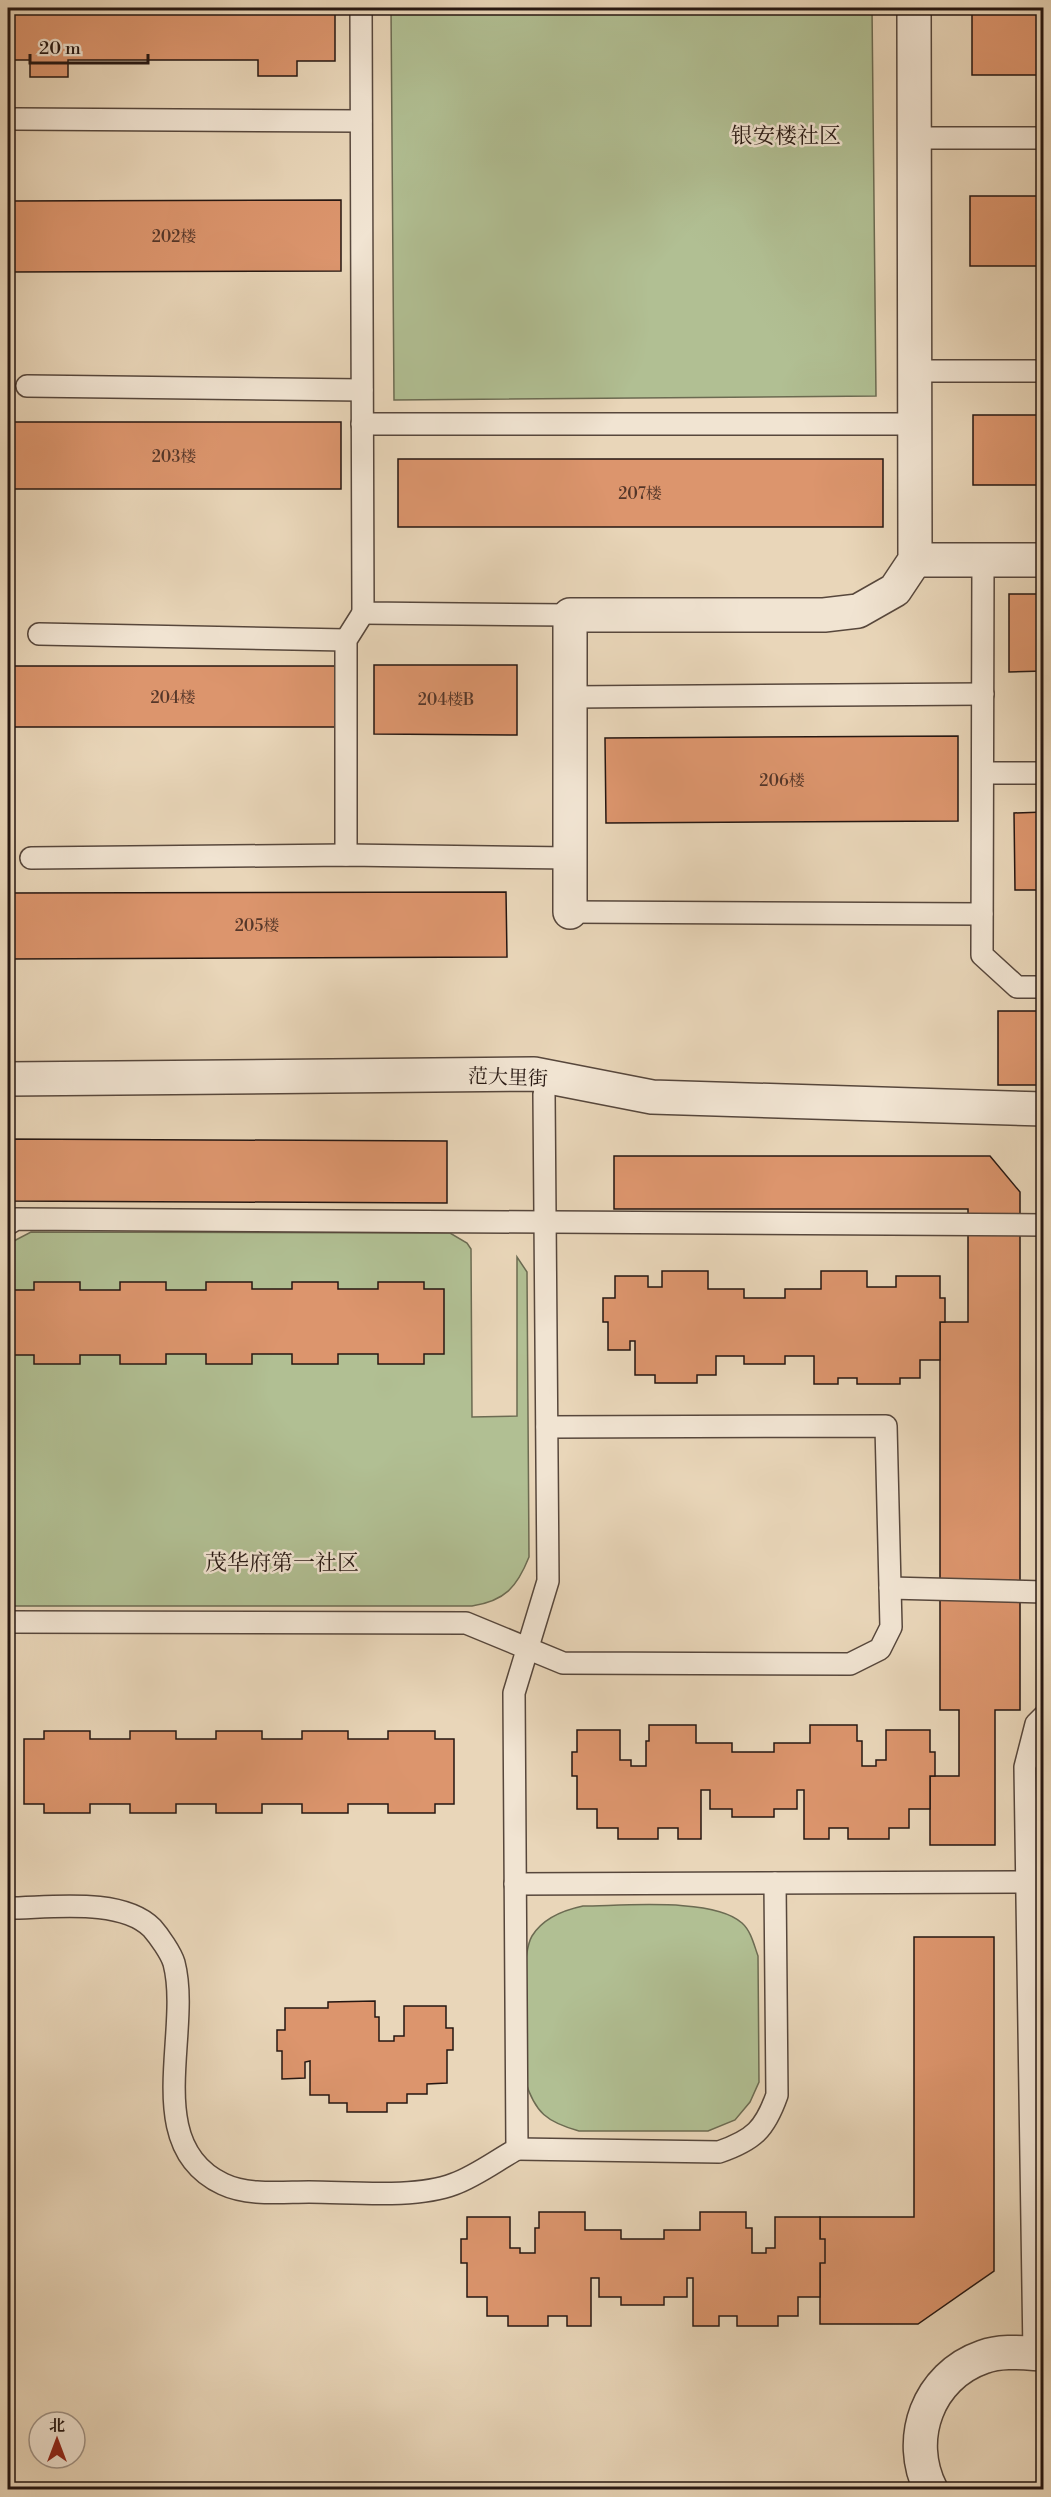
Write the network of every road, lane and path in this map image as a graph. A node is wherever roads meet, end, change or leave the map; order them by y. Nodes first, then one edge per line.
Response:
1 (361, 8) edge
2 (914, 8) edge
3 (16, 119) dead end
4 (361, 121) junction
5 (915, 138) junction
6 (1044, 138) edge
7 (915, 371) junction
8 (1044, 371) edge
9 (27, 386) dead end
10 (362, 390) junction
11 (362, 424) junction
12 (915, 424) junction
13 (915, 560) junction
14 (983, 560) junction
15 (1044, 560) edge
16 (363, 613) junction
17 (570, 615) junction
18 (39, 634) dead end
19 (346, 640) junction
20 (983, 694) junction
21 (571, 697) junction
22 (983, 773) junction
23 (1044, 773) edge
24 (346, 855) junction
25 (31, 858) dead end
26 (570, 858) junction
27 (570, 912) joint
28 (982, 914) junction
29 (1044, 987) edge
30 (8, 1079) edge
31 (8, 1094) edge
32 (544, 1094) junction
33 (1044, 1109) edge
34 (1044, 1125) edge
35 (8, 1224) edge
36 (1044, 1226) edge
37 (547, 1427) junction
38 (890, 1588) junction
39 (1044, 1592) edge
40 (8, 1622) edge
41 (527, 1649) junction
42 (1044, 1716) edge
43 (1027, 1882) junction
44 (775, 1883) junction
45 (515, 1884) junction
46 (8, 1908) edge
47 (517, 2148) junction
48 (1039, 2354) edge
49 (931, 2490) edge

1 - 4 lane
2 - 5 street
3 - 4 lane
4 - 10 lane
5 - 6 lane
5 - 7 street
7 - 8 lane
7 - 12 street
9 - 10 lane
10 - 11 lane
11 - 12 lane
11 - 16 lane
12 - 13 street
13 - 14 street
13 - 17 street
14 - 15 street
14 - 20 lane
16 - 17 lane
16 - 19 lane
17 - 21 street
18 - 19 lane
19 - 24 lane
20 - 21 lane
20 - 22 lane
21 - 26 street
22 - 23 lane
22 - 28 lane
24 - 25 lane
24 - 26 lane
26 - 27 street
27 - 28 lane
28 - 29 lane
30 - 33 street, 范大里街
31 - 32 street, 范大里街
32 - 34 street, 范大里街
32 - 37 lane
35 - 36 lane
37 - 38 lane
37 - 41 lane
38 - 39 lane
38 - 41 lane
40 - 41 lane
41 - 45 lane
42 - 43 lane
43 - 44 lane
43 - 48 lane
44 - 45 lane
44 - 47 lane
45 - 47 lane
46 - 47 lane
48 - 49 street

